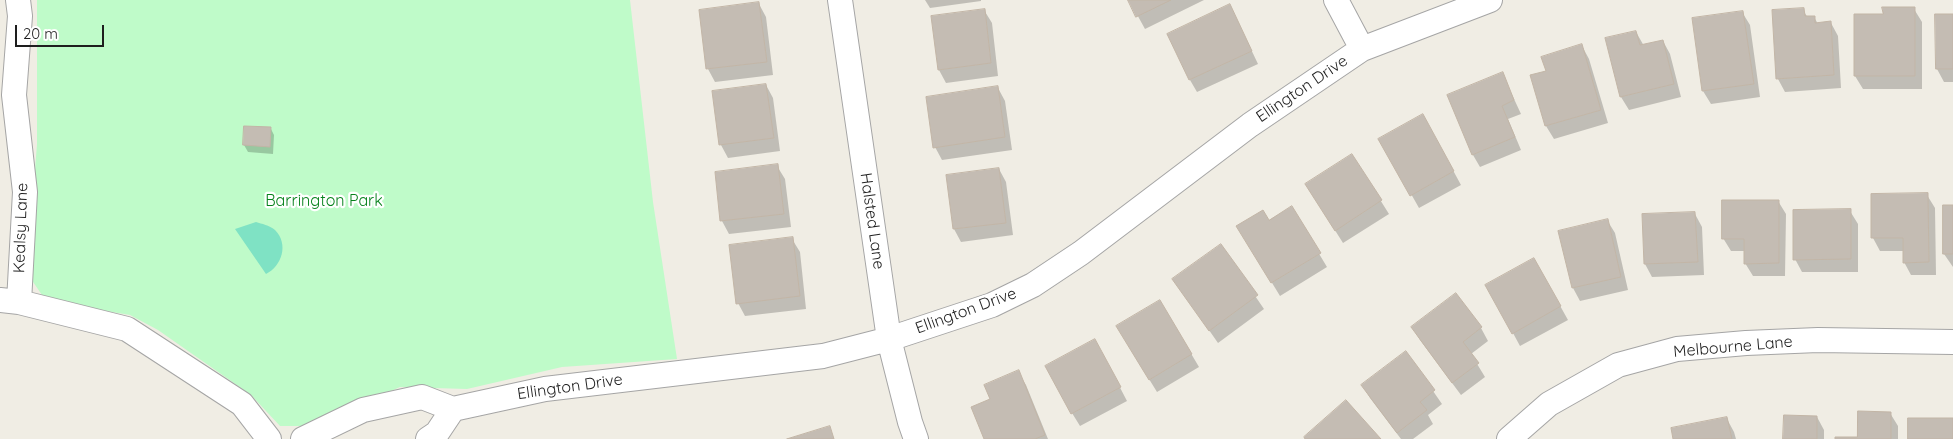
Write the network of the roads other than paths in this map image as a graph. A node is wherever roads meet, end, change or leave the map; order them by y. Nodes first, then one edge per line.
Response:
1 (18, 0) edge
2 (840, 0) edge
3 (1336, 0) edge
4 (1490, 0) edge
5 (1362, 50) junction
6 (14, 95) junction
7 (0, 130) edge
8 (9, 301) edge
9 (890, 339) junction
10 (1953, 342) edge
11 (453, 409) junction
12 (269, 439) edge
13 (303, 439) edge
14 (428, 439) edge
15 (916, 439) edge
16 (1509, 439) edge

1 - 6 street, Kealsy Lane
2 - 9 street, Halsted Lane
3 - 5 street
4 - 5 street, Ellington Drive
5 - 9 street, Ellington Drive
6 - 7 street, Kealsy Lane
6 - 8 street, Kealsy Lane
8 - 12 street
9 - 11 street, Ellington Drive
9 - 15 street, Halsted Lane
10 - 16 street, Melbourne Lane
11 - 13 street
11 - 14 street

